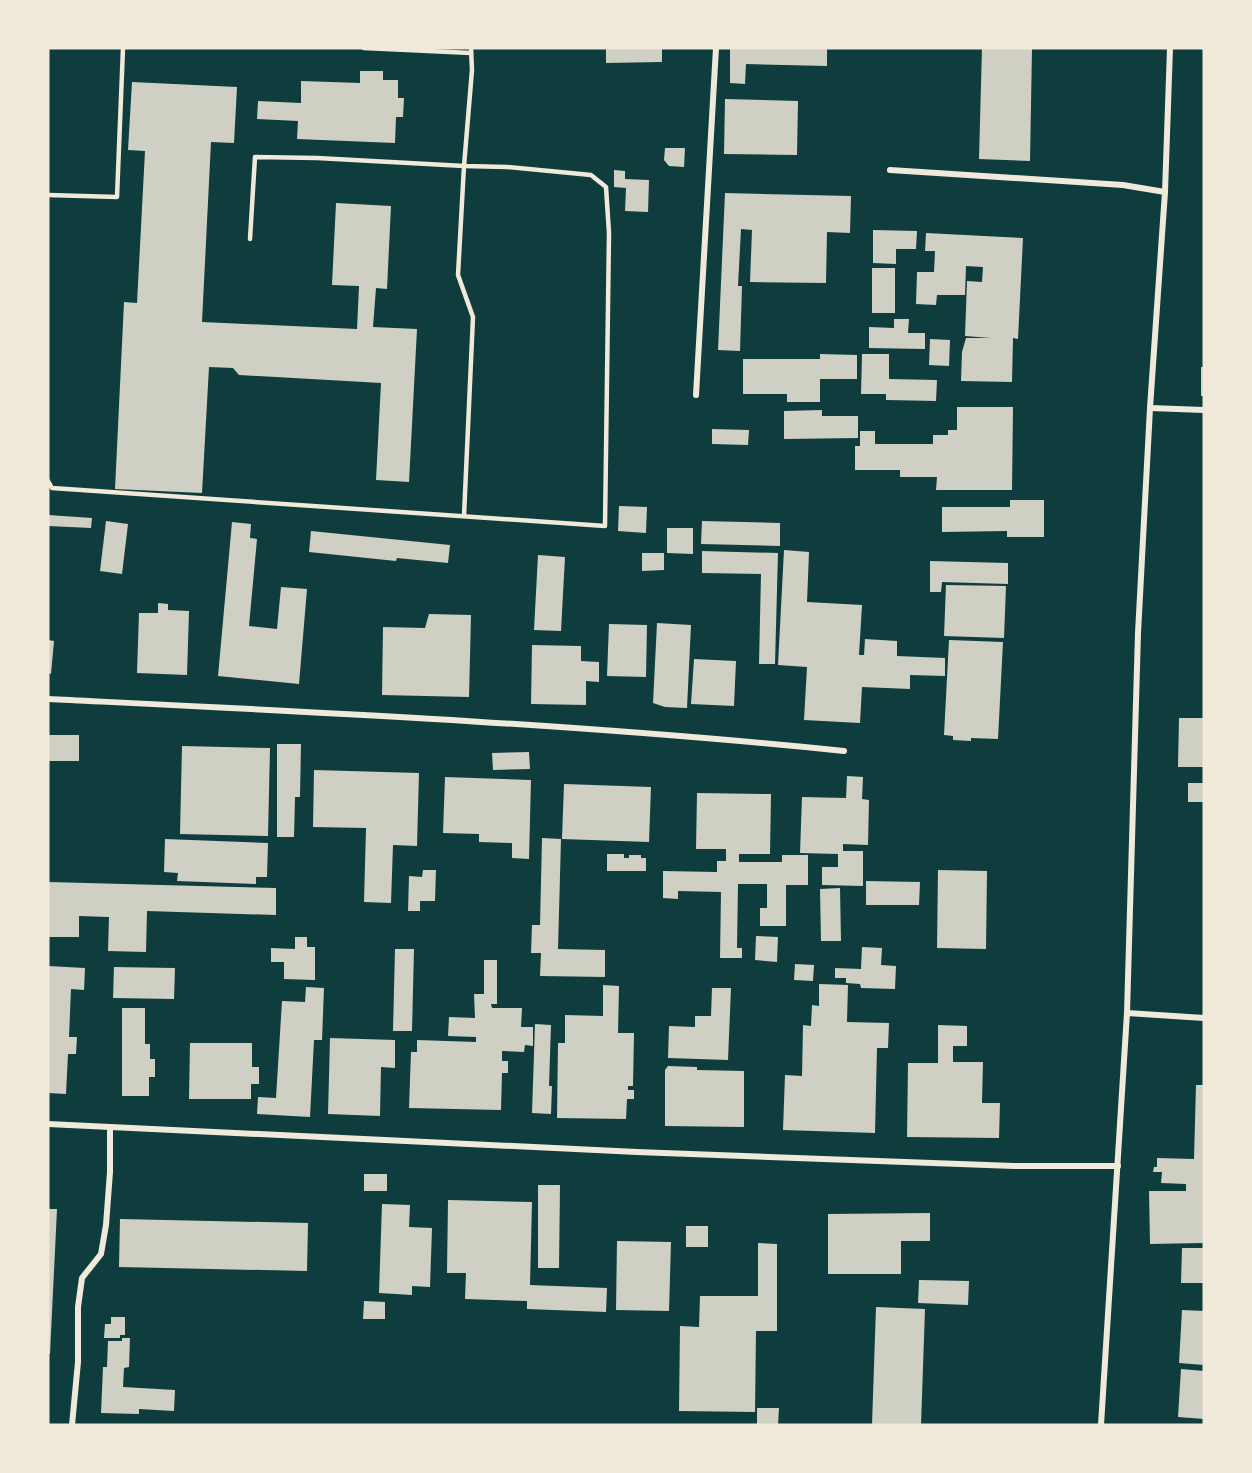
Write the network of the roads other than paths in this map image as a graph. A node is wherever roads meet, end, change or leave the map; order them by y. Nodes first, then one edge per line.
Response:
1 (123, 48) edge
2 (364, 48) edge
3 (379, 48) edge
4 (716, 48) edge
5 (1170, 48) edge
6 (471, 50) edge
7 (465, 166) junction
8 (890, 170) dead end
9 (1164, 192) junction
10 (48, 195) edge
11 (250, 238) dead end
12 (696, 395) dead end
13 (1150, 408) junction
14 (1204, 410) edge
15 (48, 481) edge
16 (465, 516) junction
17 (48, 699) edge
18 (844, 751) dead end
19 (1127, 1013) junction
20 (1204, 1018) edge
21 (48, 1124) edge
22 (110, 1126) junction
23 (1118, 1166) junction
24 (72, 1425) edge
25 (1101, 1425) edge

1 - 10 lane
2 - 3 lane
3 - 6 lane
4 - 12 street
5 - 9 street
6 - 7 lane
7 - 11 lane
7 - 16 lane
7 - 16 lane
8 - 9 street
9 - 13 street
13 - 14 street
13 - 19 street
15 - 16 lane
17 - 18 street
19 - 20 street
19 - 23 street
21 - 22 street
22 - 23 street
22 - 24 street
23 - 25 street

